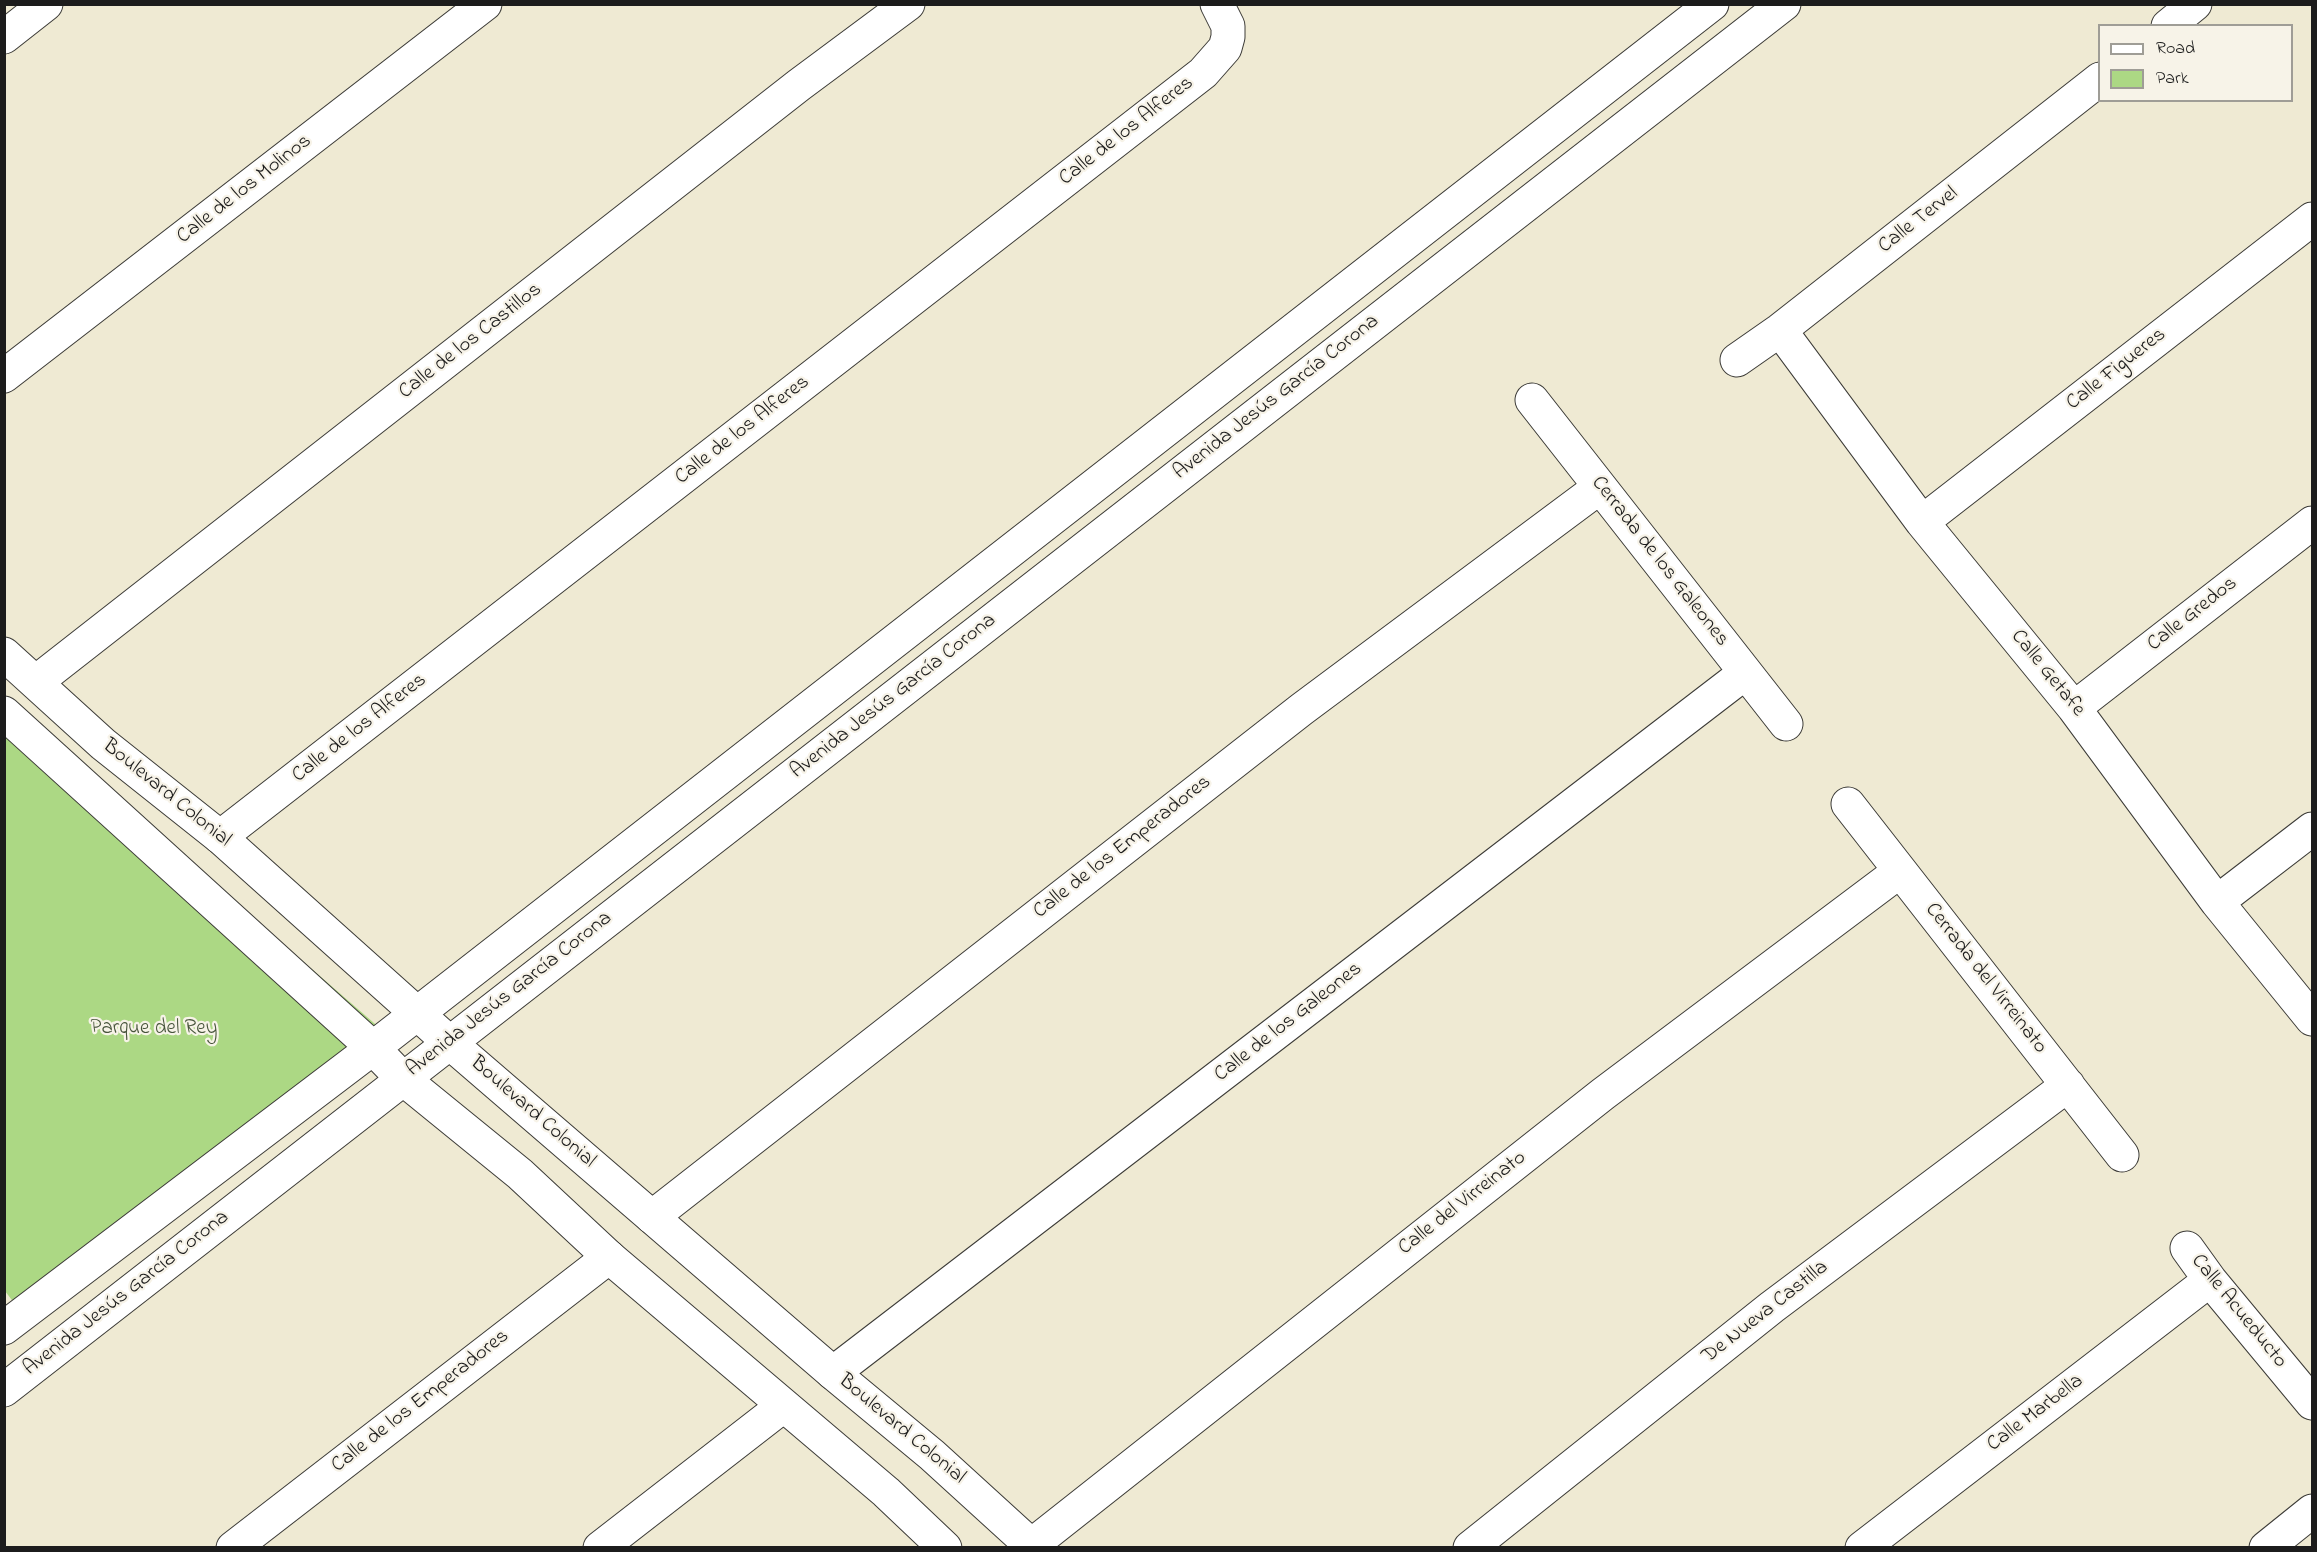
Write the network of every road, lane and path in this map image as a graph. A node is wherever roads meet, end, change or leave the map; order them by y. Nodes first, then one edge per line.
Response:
1 (46, 4) edge
2 (485, 4) edge
3 (908, 4) edge
4 (1216, 4) edge
5 (1712, 4) edge
6 (1784, 4) edge
7 (2195, 4) edge
8 (2170, 24) edge
9 (4, 37) edge
10 (2098, 81) edge
11 (1505, 165) junction
12 (1532, 199) junction
13 (2313, 219) edge
14 (1780, 330) junction
15 (1737, 360) dead end
16 (4, 376) edge
17 (1532, 400) dead end
18 (1600, 487) junction
19 (1922, 522) junction
20 (2313, 523) edge
21 (4, 654) edge
22 (1745, 673) junction
23 (36, 682) junction
24 (2074, 708) junction
25 (4, 713) edge
26 (1786, 724) dead end
27 (1848, 804) dead end
28 (2313, 829) edge
29 (220, 837) junction
30 (1900, 871) junction
31 (2217, 902) junction
32 (417, 1012) junction
33 (2313, 1019) edge
34 (450, 1043) junction
35 (373, 1048) junction
36 (402, 1078) junction
37 (2068, 1085) junction
38 (2122, 1155) dead end
39 (652, 1217) junction
40 (2187, 1248) dead end
41 (609, 1257) junction
42 (2210, 1280) junction
43 (8, 1317) edge
44 (833, 1373) junction
45 (4, 1390) edge
46 (2313, 1403) edge
47 (783, 1406) junction
48 (2313, 1511) edge
49 (1033, 1546) edge
50 (233, 1548) edge
51 (600, 1548) edge
52 (945, 1548) edge
53 (1470, 1548) edge
54 (1862, 1548) edge
55 (2266, 1548) edge

1 - 9 street
2 - 16 street, Calle de los Molinos
3 - 23 street, Calle de los Castillos
4 - 29 street, Calle de los Alferes
5 - 11 street, Avenida Jesús García Corona
6 - 12 street, Avenida Jesús García Corona
7 - 8 street
10 - 14 street, Calle Tervel
11 - 12 street
11 - 32 street, Avenida Jesús García Corona
12 - 34 street, Avenida Jesús García Corona
13 - 19 street, Calle Figueres
14 - 15 street, Calle Tervel
14 - 19 street, Calle Getafe
17 - 18 street, Cerrada de los Galeones
18 - 22 street, Cerrada de los Galeones
18 - 39 street, Calle de los Emperadores
19 - 24 street, Calle Getafe
20 - 24 street, Calle Gredos
21 - 23 street, Boulevard Colonial
22 - 26 street, Cerrada de los Galeones
22 - 44 street, Calle de los Galeones
23 - 29 street, Boulevard Colonial
24 - 31 street, Calle Getafe
25 - 35 street, Boulevard Colonial
27 - 30 street, Cerrada del Virreinato
28 - 31 street
29 - 32 street, Boulevard Colonial
30 - 37 street, Cerrada del Virreinato
30 - 49 street, Calle del Virreinato
31 - 33 street, Calle Getafe
32 - 34 street, Boulevard Colonial
32 - 35 street, Avenida Jesús García Corona
34 - 36 street, Avenida Jesús García Corona
34 - 39 street, Boulevard Colonial
35 - 36 street, Boulevard Colonial
35 - 43 street, Avenida Jesús García Corona
36 - 41 street, Boulevard Colonial
36 - 45 street, Avenida Jesús García Corona
37 - 38 street, Cerrada del Virreinato
37 - 53 street, De Nueva Castilla
39 - 44 street, Boulevard Colonial
40 - 42 street, Calle Acueducto
41 - 47 street, Boulevard Colonial
41 - 50 street, Calle de los Emperadores
42 - 46 street, Calle Acueducto
42 - 54 street, Calle Marbella
44 - 49 street, Boulevard Colonial
47 - 51 street
47 - 52 street, Boulevard Colonial
48 - 55 street

